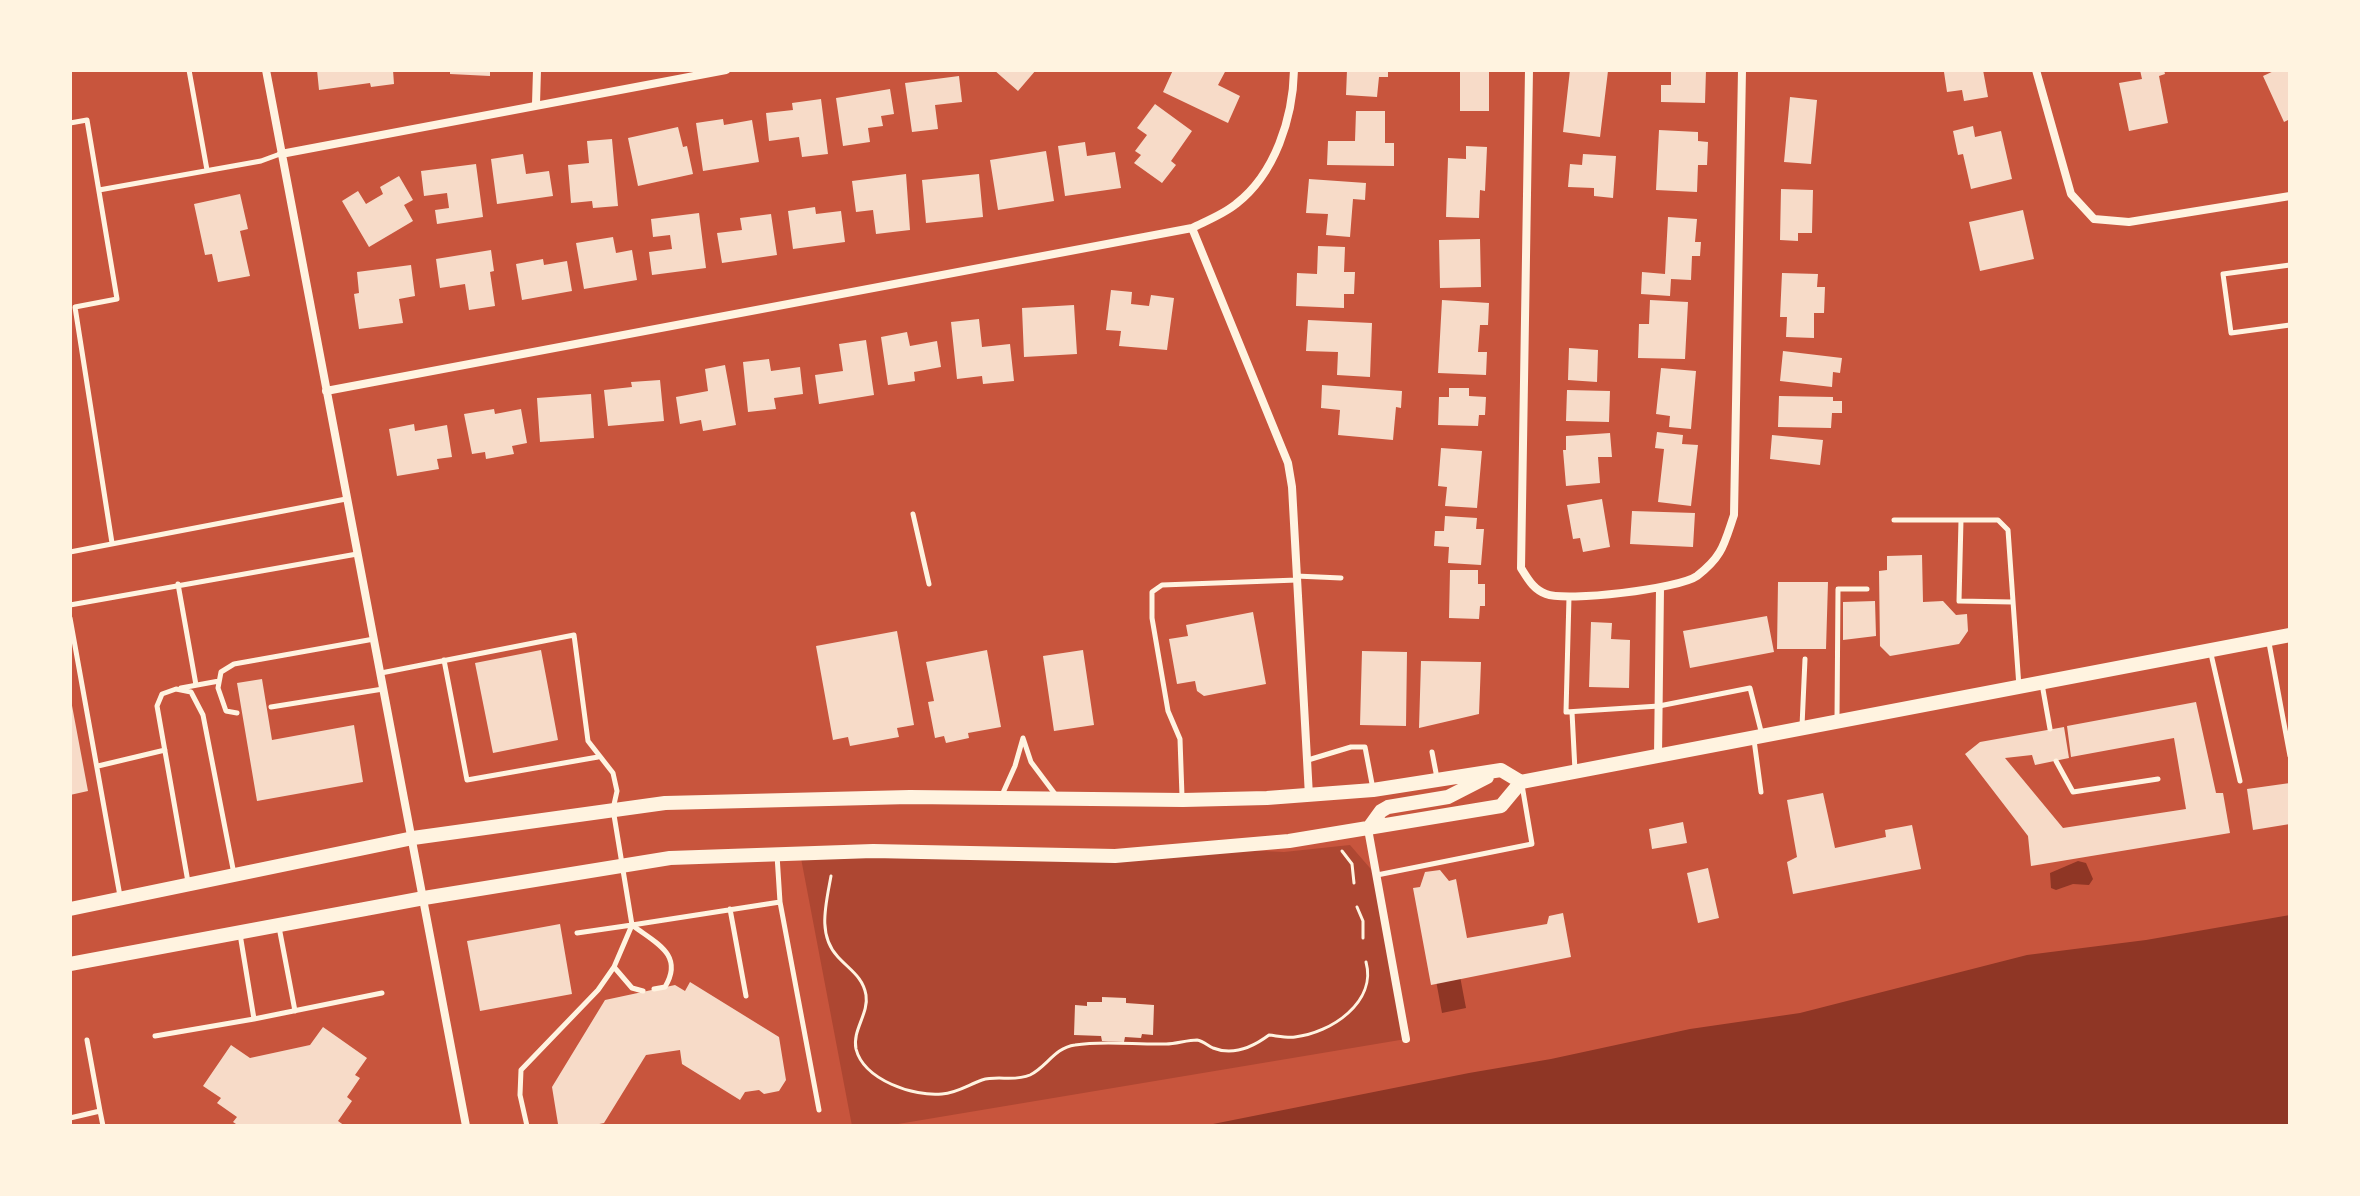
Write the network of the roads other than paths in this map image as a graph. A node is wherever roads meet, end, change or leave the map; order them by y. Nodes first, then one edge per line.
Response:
1 (189, 70) edge
2 (266, 70) edge
3 (537, 70) edge
4 (726, 70) edge
5 (1294, 70) edge
6 (1529, 70) edge
7 (1742, 70) edge
8 (2036, 70) edge
9 (536, 104) junction
10 (70, 123) edge
11 (281, 154) junction
12 (207, 170) junction
13 (99, 190) junction
14 (2290, 196) edge
15 (1192, 228) junction
16 (2290, 265) edge
17 (2290, 325) edge
18 (326, 391) junction
19 (346, 499) junction
20 (913, 514) dead end
21 (1894, 520) dead end
22 (1961, 520) junction
23 (112, 543) junction
24 (70, 552) edge
25 (358, 554) junction
26 (1296, 578) junction
27 (1341, 578) dead end
28 (178, 584) junction
29 (929, 584) dead end
30 (1660, 589) junction
31 (1867, 589) dead end
32 (1569, 596) junction
33 (2012, 602) junction
34 (70, 605) edge
35 (70, 618) edge
36 (2290, 635) edge
37 (374, 639) junction
38 (2268, 639) junction
39 (2210, 650) junction
40 (1805, 659) dead end
41 (444, 660) junction
42 (381, 673) junction
43 (219, 681) junction
44 (2042, 683) junction
45 (196, 685) junction
46 (384, 688) junction
47 (2019, 688) junction
48 (176, 689) junction
49 (1659, 706) junction
50 (271, 707) dead end
51 (1572, 712) junction
52 (237, 713) dead end
53 (1837, 723) junction
54 (2050, 729) dead end
55 (1802, 730) junction
56 (1758, 738) junction
57 (165, 750) junction
58 (1432, 752) dead end
59 (2290, 756) edge
60 (599, 757) junction
61 (1658, 757) junction
62 (1306, 761) junction
63 (2056, 761) dead end
64 (98, 766) junction
65 (1501, 770) junction
66 (1575, 772) junction
67 (2158, 779) dead end
68 (1438, 781) junction
69 (2240, 781) dead end
70 (1521, 782) junction
71 (1373, 790) junction
72 (1761, 792) dead end
73 (1309, 796) junction
74 (1001, 798) junction
75 (1058, 798) junction
76 (1183, 800) junction
77 (613, 809) junction
78 (1368, 829) junction
79 (413, 838) junction
80 (777, 854) junction
81 (622, 866) junction
82 (235, 875) junction
83 (1376, 875) junction
84 (189, 884) junction
85 (424, 898) junction
86 (120, 899) junction
87 (780, 902) junction
88 (70, 909) edge
89 (730, 909) junction
90 (632, 925) junction
91 (279, 926) junction
92 (240, 933) junction
93 (577, 933) dead end
94 (70, 964) edge
95 (614, 967) junction
96 (654, 989) dead end
97 (643, 991) dead end
98 (382, 993) dead end
99 (746, 996) dead end
100 (295, 1011) junction
101 (254, 1019) junction
102 (155, 1036) dead end
103 (1406, 1039) dead end
104 (87, 1040) dead end
105 (819, 1110) dead end
106 (100, 1111) junction
107 (70, 1118) edge
108 (103, 1126) edge
109 (466, 1126) edge
110 (527, 1126) edge

1 - 12 lane
2 - 11 street
3 - 9 street
4 - 9 street
5 - 15 street
6 - 32 street
7 - 30 street
8 - 14 street
9 - 11 street
10 - 13 lane
11 - 12 lane
11 - 18 street
12 - 13 lane
13 - 23 lane
15 - 18 street
15 - 26 street
16 - 17 lane
18 - 19 street
19 - 23 lane
19 - 25 street
20 - 29 lane
21 - 22 lane
22 - 33 lane
22 - 33 lane
23 - 24 lane
25 - 28 lane
25 - 37 street
26 - 27 lane
26 - 62 street
26 - 76 lane
28 - 34 lane
28 - 45 lane
30 - 32 street
30 - 49 street
31 - 53 lane
32 - 51 lane
33 - 47 lane
35 - 64 lane
36 - 38 main road
37 - 42 street
37 - 43 lane
38 - 39 main road
38 - 59 lane
39 - 44 main road
39 - 69 lane
40 - 55 lane
41 - 42 lane
41 - 60 lane
41 - 60 lane
42 - 46 street
43 - 45 lane
43 - 52 lane
44 - 47 main road
44 - 54 lane
45 - 48 lane
46 - 50 lane
46 - 79 street
47 - 53 main road
48 - 57 lane
48 - 82 lane
49 - 51 lane
49 - 56 lane
49 - 61 street
51 - 66 lane
53 - 55 main road
55 - 56 main road
56 - 61 main road
56 - 72 lane
57 - 64 lane
57 - 84 lane
58 - 68 lane
60 - 77 lane
61 - 66 main road
62 - 71 lane
62 - 73 street
63 - 67 lane
64 - 86 lane
65 - 68 main road
65 - 70 main road
65 - 78 main road
66 - 70 main road
68 - 71 main road
70 - 78 main road
70 - 83 lane
71 - 73 main road
73 - 76 main road
74 - 75 main road
74 - 75 lane
74 - 77 main road
75 - 76 main road
77 - 79 main road
77 - 81 lane
78 - 80 main road
78 - 83 street
79 - 82 main road
79 - 85 street
80 - 81 main road
80 - 87 lane
81 - 85 main road
81 - 90 lane
82 - 84 main road
83 - 103 street
84 - 86 main road
85 - 91 main road
85 - 109 street
86 - 88 main road
87 - 89 lane
87 - 105 lane
89 - 90 lane
89 - 99 lane
90 - 93 lane
90 - 95 lane
90 - 96 lane
91 - 92 main road
91 - 100 lane
92 - 94 main road
92 - 101 lane
95 - 97 lane
95 - 110 lane
98 - 100 lane
100 - 101 lane
101 - 102 lane
104 - 106 lane
106 - 107 lane
106 - 108 lane

